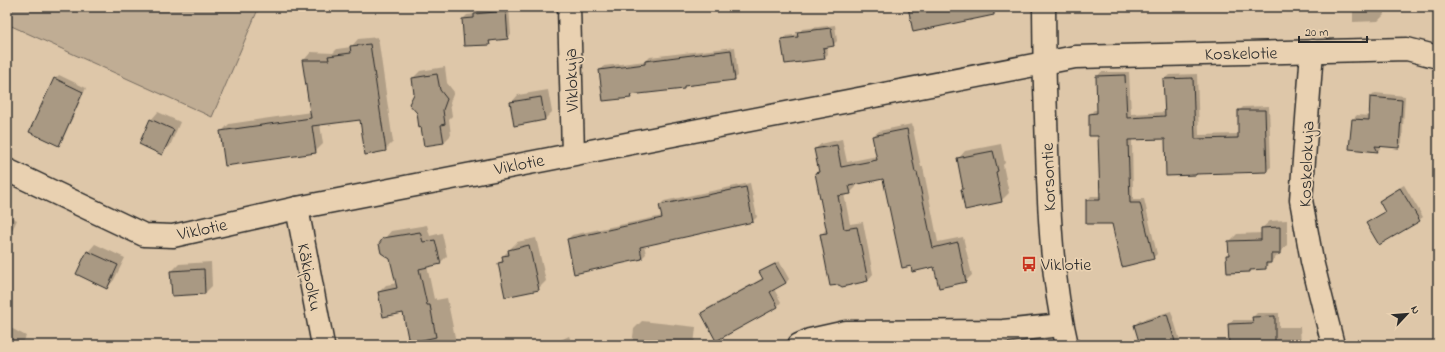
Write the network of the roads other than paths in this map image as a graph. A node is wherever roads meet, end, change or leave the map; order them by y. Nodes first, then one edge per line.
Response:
1 (569, 7) edge
2 (1044, 7) edge
3 (1312, 51) junction
4 (1438, 57) edge
5 (1044, 63) junction
6 (573, 154) junction
7 (7, 170) edge
8 (297, 208) junction
9 (1064, 335) edge
10 (323, 345) edge
11 (799, 345) edge
12 (1333, 345) edge

1 - 6 street, Viklokuja
2 - 5 street, Korsontie
3 - 4 street, Koskelotie
3 - 5 street, Koskelotie
3 - 12 street, Koskelokuja
5 - 6 street, Viklotie
5 - 9 street, Korsontie
6 - 8 street, Viklotie
7 - 8 street, Viklotie
8 - 10 street, Käkipolku
9 - 11 street

